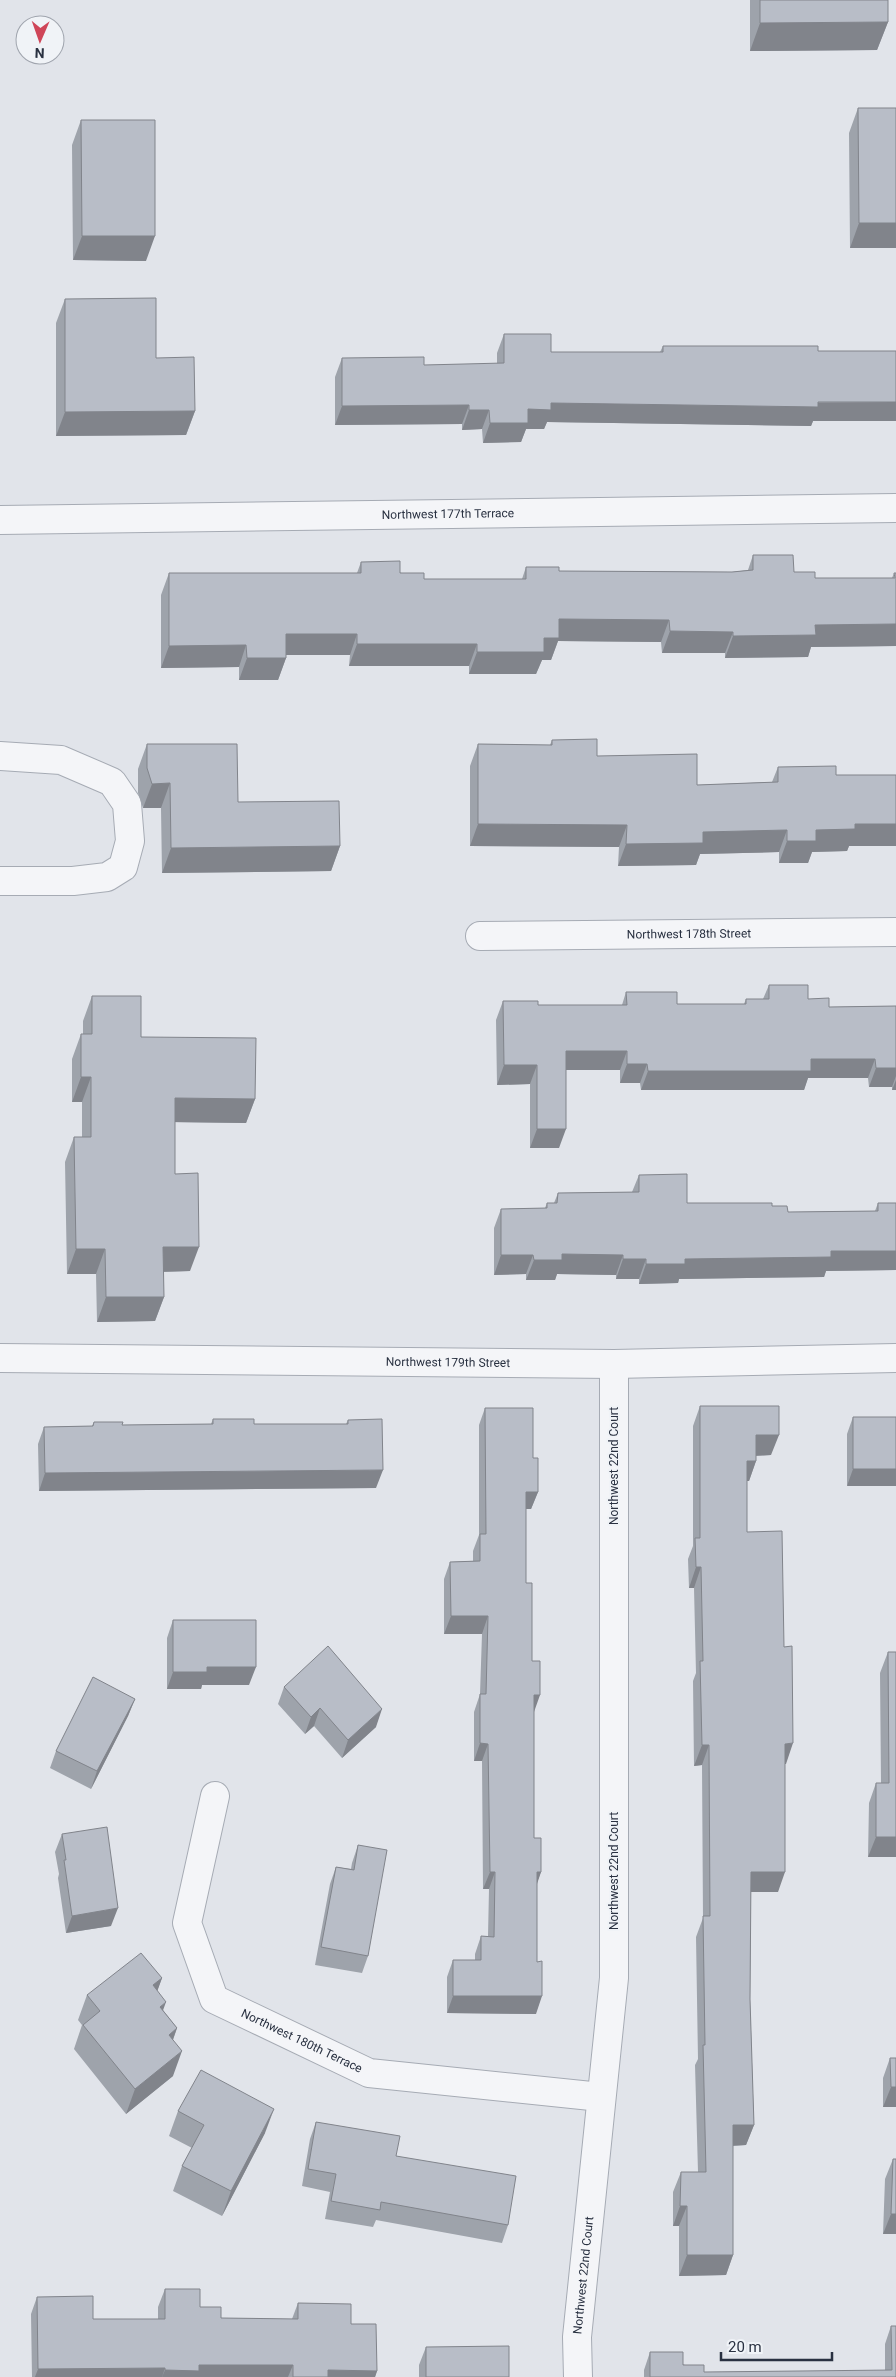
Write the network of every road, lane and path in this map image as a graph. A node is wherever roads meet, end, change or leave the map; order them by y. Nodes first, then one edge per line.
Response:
1 (896, 508) edge
2 (0, 520) edge
3 (0, 756) edge
4 (0, 881) edge
5 (896, 932) edge
6 (480, 936) dead end
7 (0, 1358) edge
8 (896, 1358) edge
9 (614, 1364) junction
10 (215, 1796) dead end
11 (601, 2097) junction
12 (578, 2377) edge

1 - 2 street, Northwest 177th Terrace
3 - 4 street
5 - 6 street, Northwest 178th Street
7 - 9 street, Northwest 179th Street
8 - 9 street, Northwest 179th Street
9 - 11 street, Northwest 22nd Court
10 - 11 street, Northwest 180th Terrace
11 - 12 street, Northwest 22nd Court

